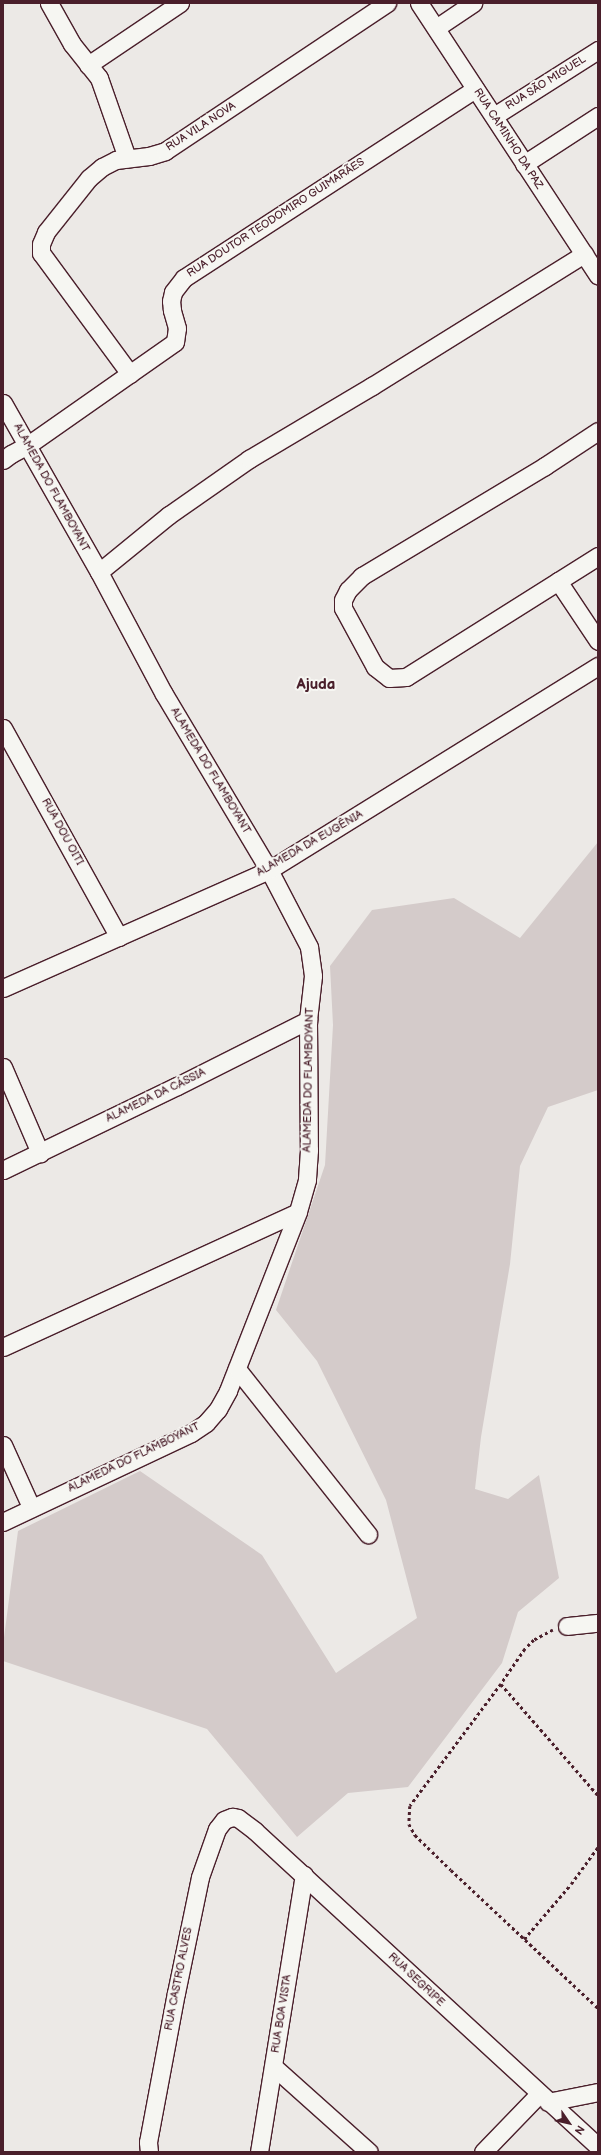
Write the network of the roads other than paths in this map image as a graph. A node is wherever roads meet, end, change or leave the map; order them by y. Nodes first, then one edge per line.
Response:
1 (49, 3) edge
2 (180, 3) edge
3 (387, 3) edge
4 (419, 3) edge
5 (473, 3) edge
6 (436, 28) junction
7 (598, 50) edge
8 (88, 65) junction
9 (475, 89) junction
10 (494, 116) junction
11 (598, 116) edge
12 (127, 158) junction
13 (524, 164) junction
14 (584, 254) junction
15 (598, 275) edge
16 (130, 374) junction
17 (3, 403) edge
18 (598, 431) edge
19 (28, 445) junction
20 (3, 460) edge
21 (598, 556) edge
22 (99, 572) junction
23 (558, 581) junction
24 (598, 641) edge
25 (598, 666) edge
26 (3, 728) edge
27 (270, 870) junction
28 (119, 937) junction
29 (3, 988) edge
30 (308, 1020) junction
31 (3, 1067) edge
32 (40, 1153) junction
33 (3, 1170) edge
34 (298, 1212) junction
35 (3, 1347) edge
36 (237, 1369) junction
37 (3, 1445) edge
38 (31, 1508) junction
39 (3, 1522) edge
40 (368, 1534) dead end
41 (598, 1623) edge
42 (567, 1626) road end
43 (232, 1817) joint
44 (304, 1875) junction
45 (274, 2067) junction
46 (598, 2092) edge
47 (544, 2098) junction
48 (598, 2146) edge
49 (149, 2152) edge
50 (258, 2152) edge
51 (369, 2152) edge
52 (483, 2152) edge

1 - 8 street
2 - 8 street
3 - 12 street, RUA VILA NOVA
4 - 6 street, RUA CAMINHO DA PAZ
5 - 6 street
6 - 9 street, RUA CAMINHO DA PAZ
7 - 10 street, RUA SÃO MIGUEL
8 - 12 street
9 - 10 street, RUA CAMINHO DA PAZ
9 - 16 street, RUA DOUTOR TEODOMIRO GUIMARÃES
10 - 13 street, RUA CAMINHO DA PAZ
11 - 13 street
12 - 16 street, RUA VILA NOVA
13 - 14 street, RUA CAMINHO DA PAZ
14 - 15 street, RUA CAMINHO DA PAZ
14 - 22 street
16 - 19 street, RUA DOUTOR TEODOMIRO GUIMARÃES
17 - 19 street, ALAMEDA DO FLAMBOYANT
18 - 23 street
19 - 20 street, RUA DOUTOR TEODOMIRO GUIMARÃES
19 - 22 street, ALAMEDA DO FLAMBOYANT
21 - 23 street
22 - 27 street, ALAMEDA DO FLAMBOYANT
23 - 24 street
25 - 27 street, ALAMEDA DA EUGÊNIA
26 - 28 street, RUA DOU OITI
27 - 28 street, ALAMEDA DA EUGÊNIA
27 - 30 street, ALAMEDA DO FLAMBOYANT
28 - 29 street, ALAMEDA DA EUGÊNIA
30 - 32 street, ALAMEDA DA CÁSSIA
30 - 34 street, ALAMEDA DO FLAMBOYANT
31 - 32 street
32 - 33 street, ALAMEDA DA CÁSSIA
34 - 35 street
34 - 36 street, ALAMEDA DO FLAMBOYANT
36 - 38 street, ALAMEDA DO FLAMBOYANT
36 - 40 street
37 - 38 street
38 - 39 street, ALAMEDA DO FLAMBOYANT
41 - 42 street
43 - 44 street, RUA SEGRIPE
43 - 49 street, RUA CASTRO ALVES
44 - 45 street, RUA BOA VISTA
44 - 47 street, RUA SEGRIPE
45 - 50 street, RUA BOA VISTA
45 - 51 street
46 - 47 street
47 - 48 street, RUA SEGRIPE
47 - 52 street

